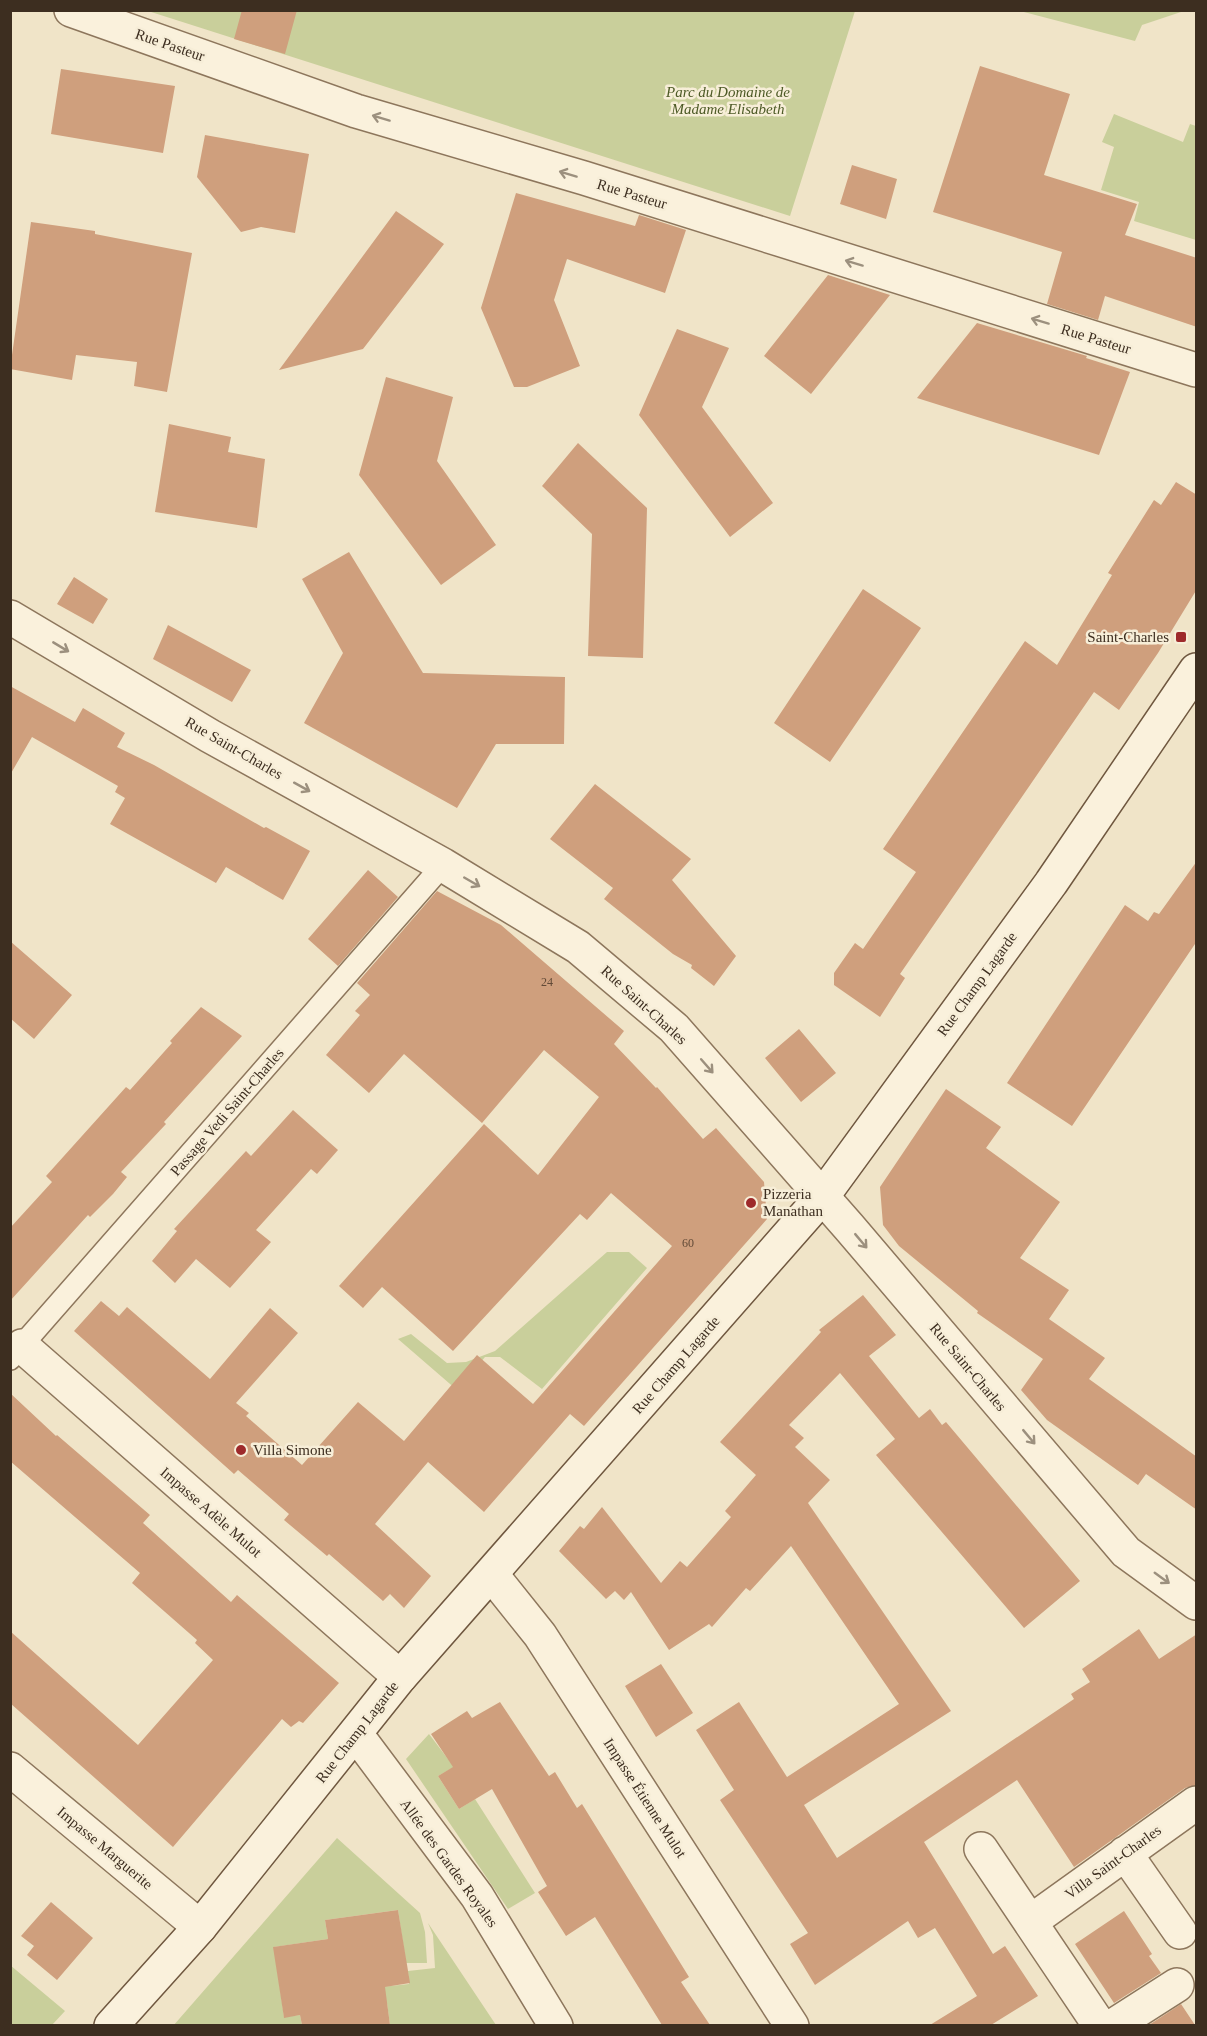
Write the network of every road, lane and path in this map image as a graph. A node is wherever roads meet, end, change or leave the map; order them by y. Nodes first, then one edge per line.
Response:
1 (71, 10) edge
2 (1197, 370) edge
3 (10, 617) edge
4 (1197, 670) edge
5 (443, 865) junction
6 (822, 1197) junction
7 (16, 1353) edge
8 (492, 1575) junction
9 (1197, 1603) edge
10 (400, 1677) junction
11 (356, 1734) junction
12 (10, 1769) edge
13 (1197, 1803) edge
14 (981, 1849) dead end
15 (1125, 1853) junction
16 (1030, 1922) junction
17 (200, 1928) junction
18 (1180, 1932) dead end
19 (1177, 1985) dead end
20 (111, 2025) edge
21 (556, 2025) edge
22 (792, 2025) edge
23 (1100, 2025) edge
24 (1113, 2025) edge

2 -> 1 street, Rue Pasteur
3 -> 5 street, Rue Saint-Charles
4 - 6 street, Rue Champ Lagarde
5 -> 6 street, Rue Saint-Charles
5 - 7 lane, Passage Vedi Saint-Charles
6 - 8 street, Rue Champ Lagarde
6 -> 9 street, Rue Saint-Charles
7 - 10 street, Impasse Adèle Mulot
8 - 10 street, Rue Champ Lagarde
8 - 22 street, Impasse Étienne Mulot
10 - 11 street, Rue Champ Lagarde
11 - 17 street, Rue Champ Lagarde
11 - 21 street, Allée des Gardes Royales
12 - 17 street, Impasse Marguerite
13 - 15 street, Villa Saint-Charles
14 - 16 street
15 - 16 street, Villa Saint-Charles
15 - 18 street
16 - 23 street
17 - 20 street, Rue Champ Lagarde
19 - 24 street

